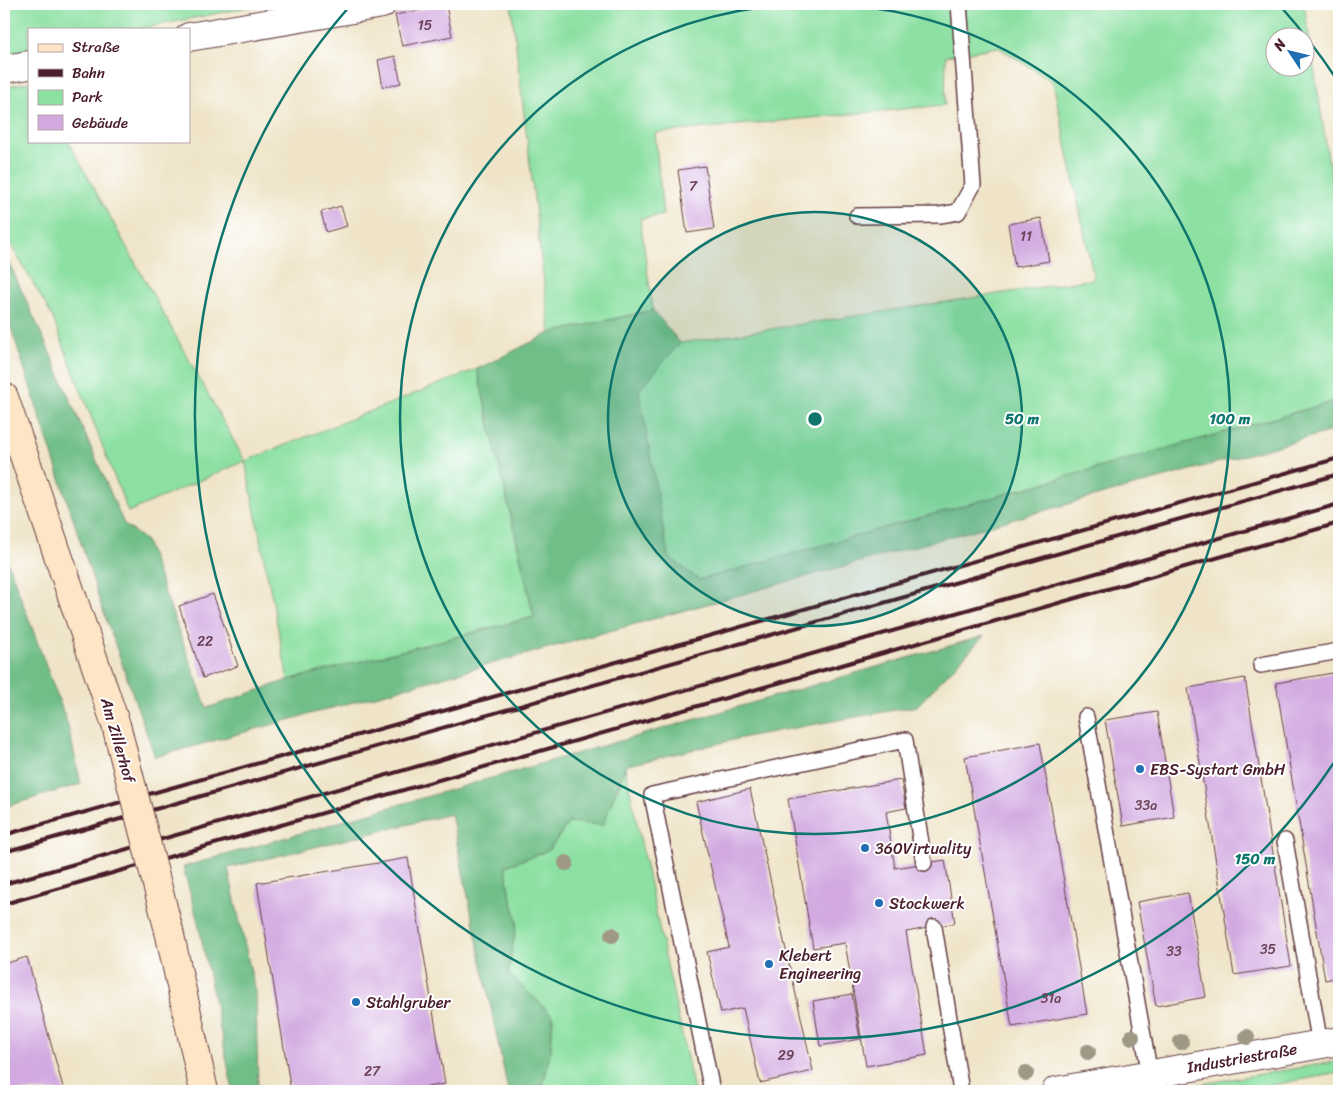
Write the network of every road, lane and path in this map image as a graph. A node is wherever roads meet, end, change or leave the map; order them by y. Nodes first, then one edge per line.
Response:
1 (382, 4) edge
2 (959, 4) edge
3 (190, 37) edge
4 (28, 64) edge
5 (4, 69) edge
6 (856, 216) dead end
7 (4, 396) edge
8 (1339, 651) edge
9 (1261, 665) dead end
10 (1086, 718) dead end
11 (1285, 842) dead end
12 (924, 863) dead end
13 (934, 927) dead end
14 (1330, 1043) edge
15 (1150, 1075) junction
16 (204, 1091) edge
17 (712, 1091) edge
18 (961, 1091) edge
19 (1056, 1091) edge

1 - 3 street
2 - 6 lane
4 - 5 street
7 - 16 street, Am Zillerhof, bridge
8 - 9 lane
10 - 15 lane
11 - 14 lane
12 - 17 lane
13 - 18 lane
14 - 15 street, Industriestraße
15 - 19 street, Industriestraße

